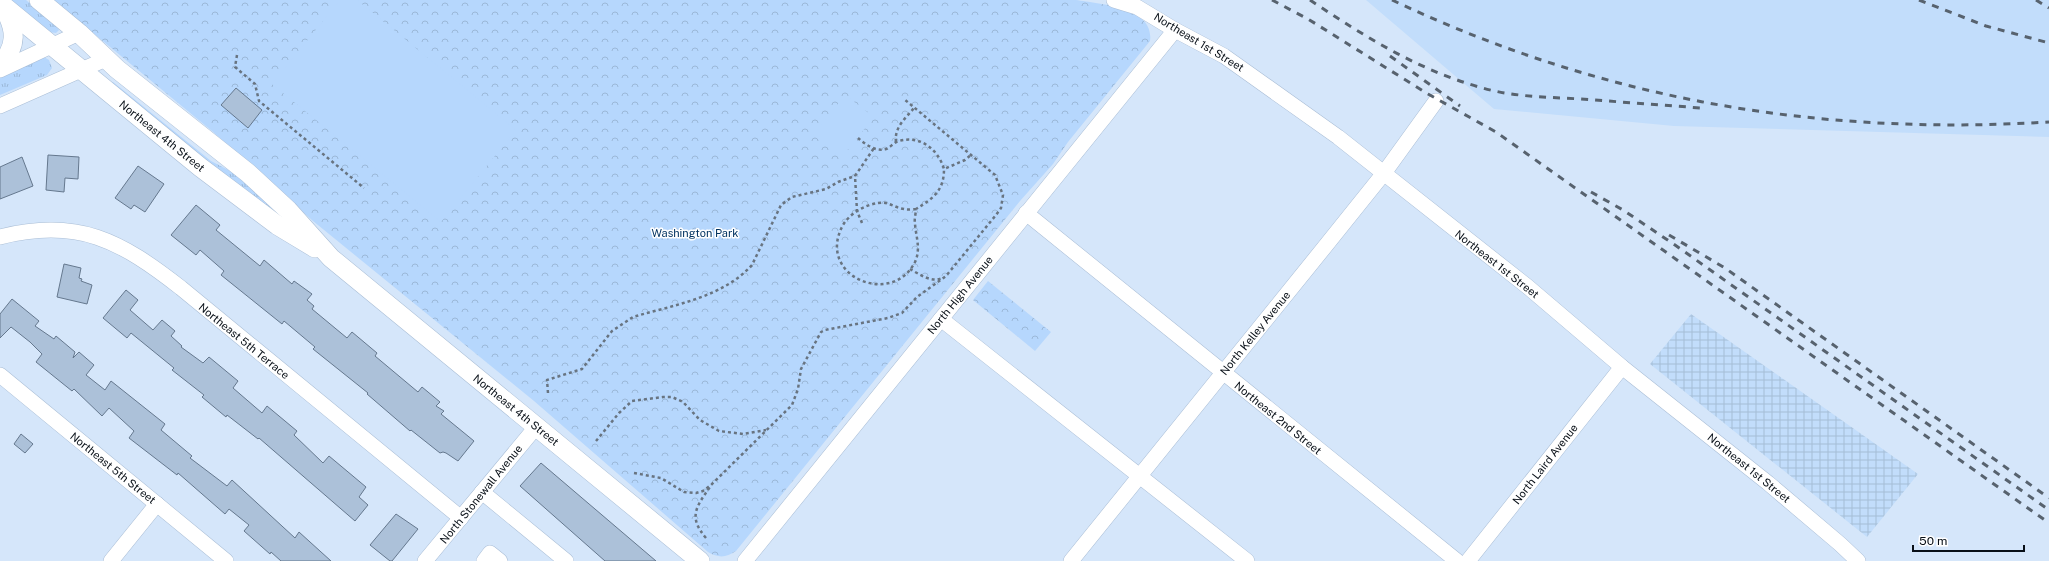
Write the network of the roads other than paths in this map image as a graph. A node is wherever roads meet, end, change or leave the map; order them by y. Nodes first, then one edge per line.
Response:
1 (39, 0) edge
2 (1114, 0) edge
3 (1, 4) edge
4 (1175, 30) junction
5 (79, 33) junction
6 (51, 45) junction
7 (106, 59) junction
8 (0, 65) edge
9 (0, 70) edge
10 (81, 70) junction
11 (1436, 101) dead end
12 (0, 106) edge
13 (1384, 173) junction
14 (1026, 213) junction
15 (0, 237) edge
16 (331, 258) junction
17 (941, 319) junction
18 (1622, 367) junction
19 (1223, 373) junction
20 (0, 375) edge
21 (536, 427) junction
22 (1140, 475) junction
23 (482, 492) junction
24 (157, 504) junction
25 (461, 518) junction
26 (111, 561) edge
27 (226, 561) edge
28 (425, 561) edge
29 (484, 561) edge
30 (500, 561) edge
31 (566, 561) edge
32 (700, 561) edge
33 (745, 561) edge
34 (1071, 561) edge
35 (1247, 561) edge
36 (1457, 561) edge
37 (1468, 561) edge
38 (1858, 561) edge

1 - 5 main road, Northeast 4th Street
2 - 4 street, Northeast 1st Street
3 - 6 main road, Northeast 4th Street
3 - 8 main road
4 - 13 street, Northeast 1st Street
4 - 14 street, North High Avenue
5 - 6 street
5 - 7 main road, Northeast 4th Street
6 - 9 street
6 - 10 main road, Northeast 4th Street
7 - 10 street
7 - 16 main road, Northeast 4th Street
10 - 12 street
10 - 16 main road, Northeast 4th Street
11 - 13 street, North Kelley Avenue
13 - 18 street, Northeast 1st Street
13 - 19 street, North Kelley Avenue
14 - 17 street, North High Avenue
14 - 19 street, Northeast 2nd Street
15 - 25 street, Northeast 5th Terrace
16 - 21 main road, Northeast 4th Street
17 - 22 street
17 - 33 street, North High Avenue
18 - 37 street, North Laird Avenue
18 - 38 street, Northeast 1st Street
19 - 22 street, North Kelley Avenue
19 - 36 street, Northeast 2nd Street
20 - 24 street, Northeast 5th Street
21 - 23 street, North Stonewall Avenue
21 - 32 main road, Northeast 4th Street
22 - 34 street, North Kelley Avenue
22 - 35 street
23 - 25 street, North Stonewall Avenue
23 - 31 street
24 - 26 street
24 - 27 street, Northeast 5th Street
25 - 28 street, North Stonewall Avenue
29 - 30 street

